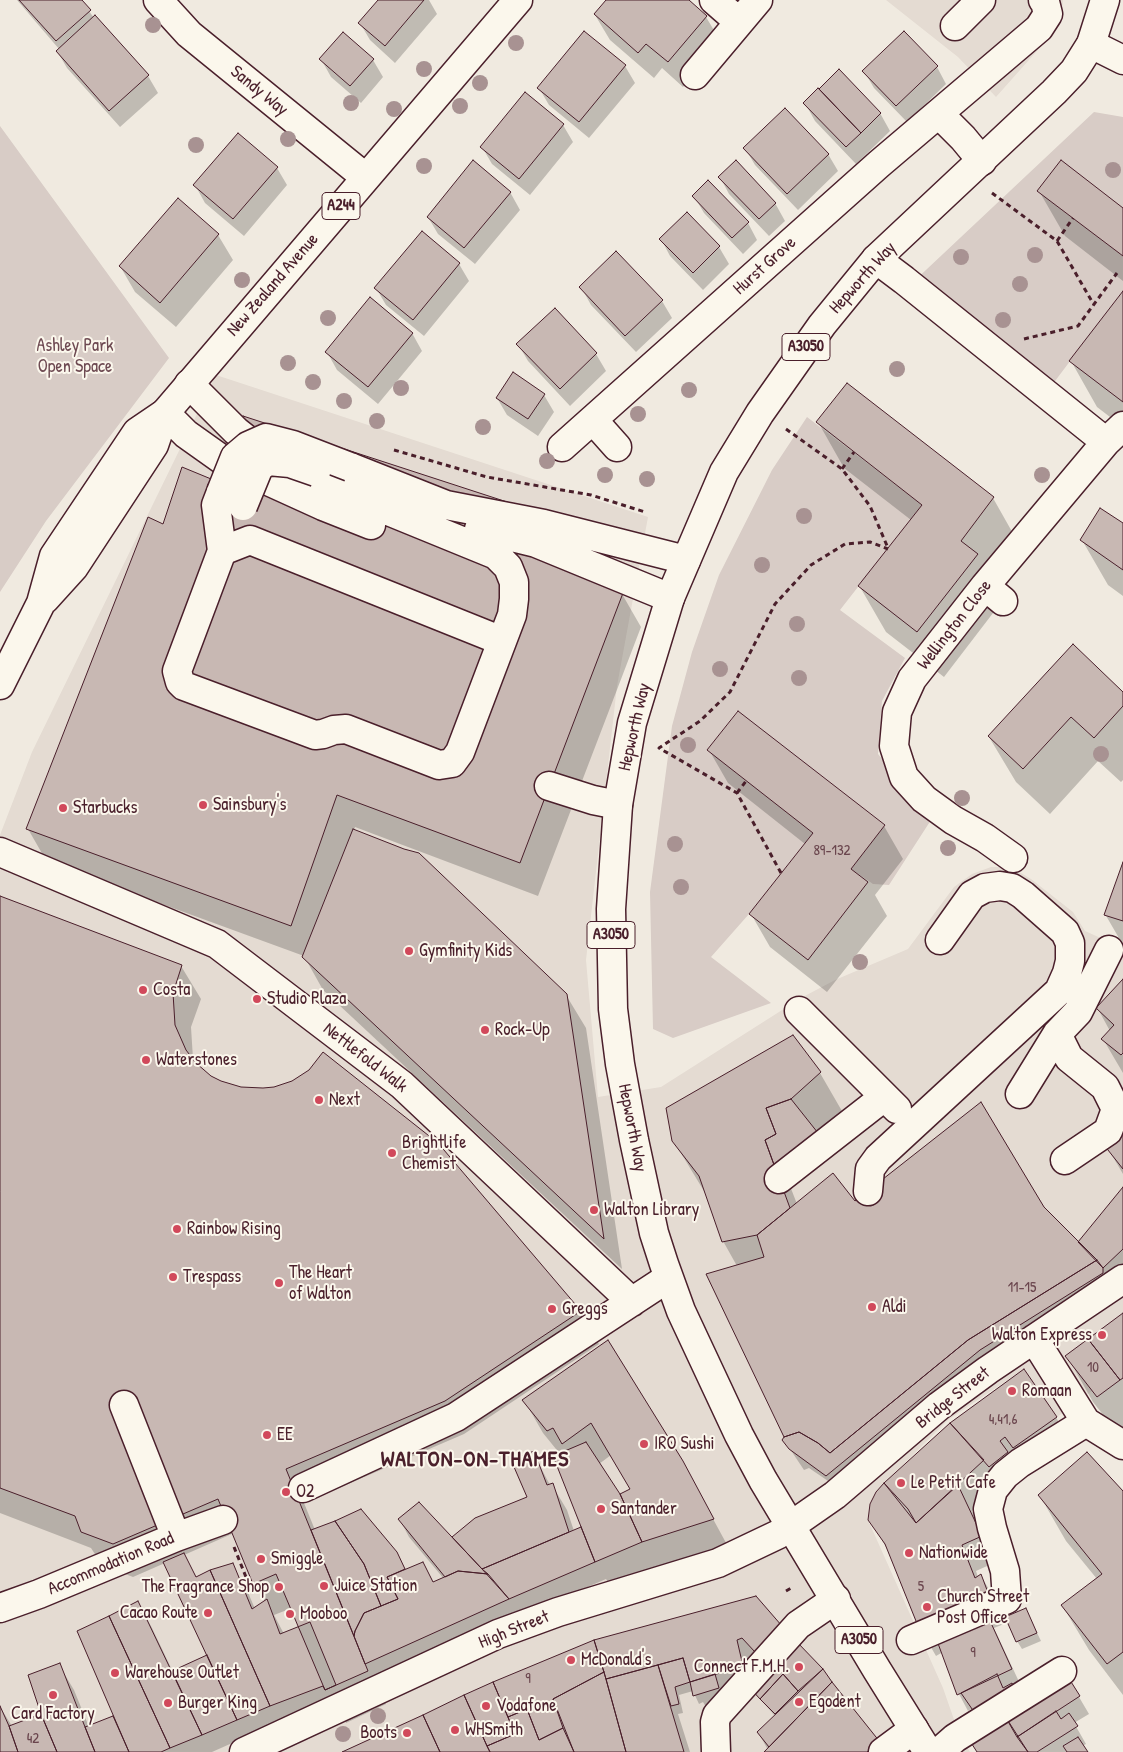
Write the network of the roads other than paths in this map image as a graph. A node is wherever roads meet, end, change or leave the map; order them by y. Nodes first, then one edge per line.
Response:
1 (158, 0) edge
2 (518, 0) edge
3 (714, 0) edge
4 (758, 0) edge
5 (981, 0) edge
6 (1105, 0) edge
7 (1044, 1) edge
8 (738, 21) junction
9 (955, 26) dead end
10 (1091, 44) junction
11 (1123, 60) edge
12 (695, 75) dead end
13 (939, 114) junction
14 (982, 161) junction
15 (365, 178) junction
16 (876, 259) junction
17 (189, 384) junction
18 (165, 413) junction
19 (593, 420) junction
20 (1115, 434) edge
21 (562, 447) dead end
22 (617, 447) dead end
23 (346, 474) junction
24 (250, 540) junction
25 (222, 551) junction
26 (686, 560) junction
27 (670, 598) junction
28 (462, 625) junction
29 (502, 641) junction
30 (0, 685) edge
31 (549, 786) dead end
32 (618, 805) junction
33 (0, 852) edge
34 (1013, 858) dead end
35 (940, 940) dead end
36 (1109, 950) dead end
37 (799, 1011) dead end
38 (1057, 1034) junction
39 (1020, 1094) dead end
40 (1065, 1160) dead end
41 (779, 1179) dead end
42 (868, 1191) dead end
43 (668, 1278) junction
44 (1123, 1280) edge
45 (632, 1302) junction
46 (1034, 1339) junction
47 (124, 1405) dead end
48 (1086, 1422) junction
49 (1123, 1445) edge
50 (303, 1488) dead end
51 (222, 1520) road end
52 (790, 1527) junction
53 (176, 1537) junction
54 (836, 1599) junction
55 (0, 1608) edge
56 (911, 1640) dead end
57 (1062, 1671) dead end
58 (914, 1729) junction
59 (244, 1752) edge
60 (716, 1752) edge
61 (883, 1752) edge
62 (928, 1752) edge
63 (939, 1752) edge

1 - 15 street, Sandy Way
2 - 15 street, New Zealand Avenue / A244
3 - 8 street
4 - 8 street
5 - 9 street
6 - 10 street, A3050
7 - 13 street, Hurst Grove
8 - 12 street
10 - 11 street
10 - 14 street, Hepworth Way / A3050
13 - 14 street
13 - 19 street, Hurst Grove
14 - 16 street, Hepworth Way / A3050
15 - 17 street, New Zealand Avenue / A244
16 - 20 street, Wellington Close
16 - 26 street, Hepworth Way / A3050
17 - 18 street, New Zealand Avenue / A244
17 - 29 street
18 - 28 street
18 - 30 street, New Zealand Avenue / A244
19 - 21 street, Hurst Grove
19 - 22 street
20 - 34 street, Wellington Close
23 - 24 street, bridge
23 - 25 street, bridge
23 - 26 street
23 - 27 street
24 - 25 street
24 - 28 street
25 - 29 street
26 - 27 street, Hepworth Way / A3050
27 - 32 street, Hepworth Way / A3050
28 - 29 street
31 - 32 street
32 - 43 street, Hepworth Way / A3050
33 - 45 street, Nettlefold Walk
35 - 42 street
36 - 38 street
37 - 41 street
38 - 39 street
38 - 40 street
43 - 45 street
43 - 52 street, Hepworth Way / A3050
44 - 46 street, Bridge Street
45 - 50 street
46 - 48 street
46 - 52 street, Bridge Street
47 - 53 street
48 - 49 street
48 - 56 street
51 - 53 street, Accommodation Road
52 - 54 street, A3050
52 - 59 street, High Street
53 - 55 street, Accommodation Road
54 - 58 street, A3050
54 - 60 street
57 - 63 street
58 - 61 street
58 - 62 street, A3050

